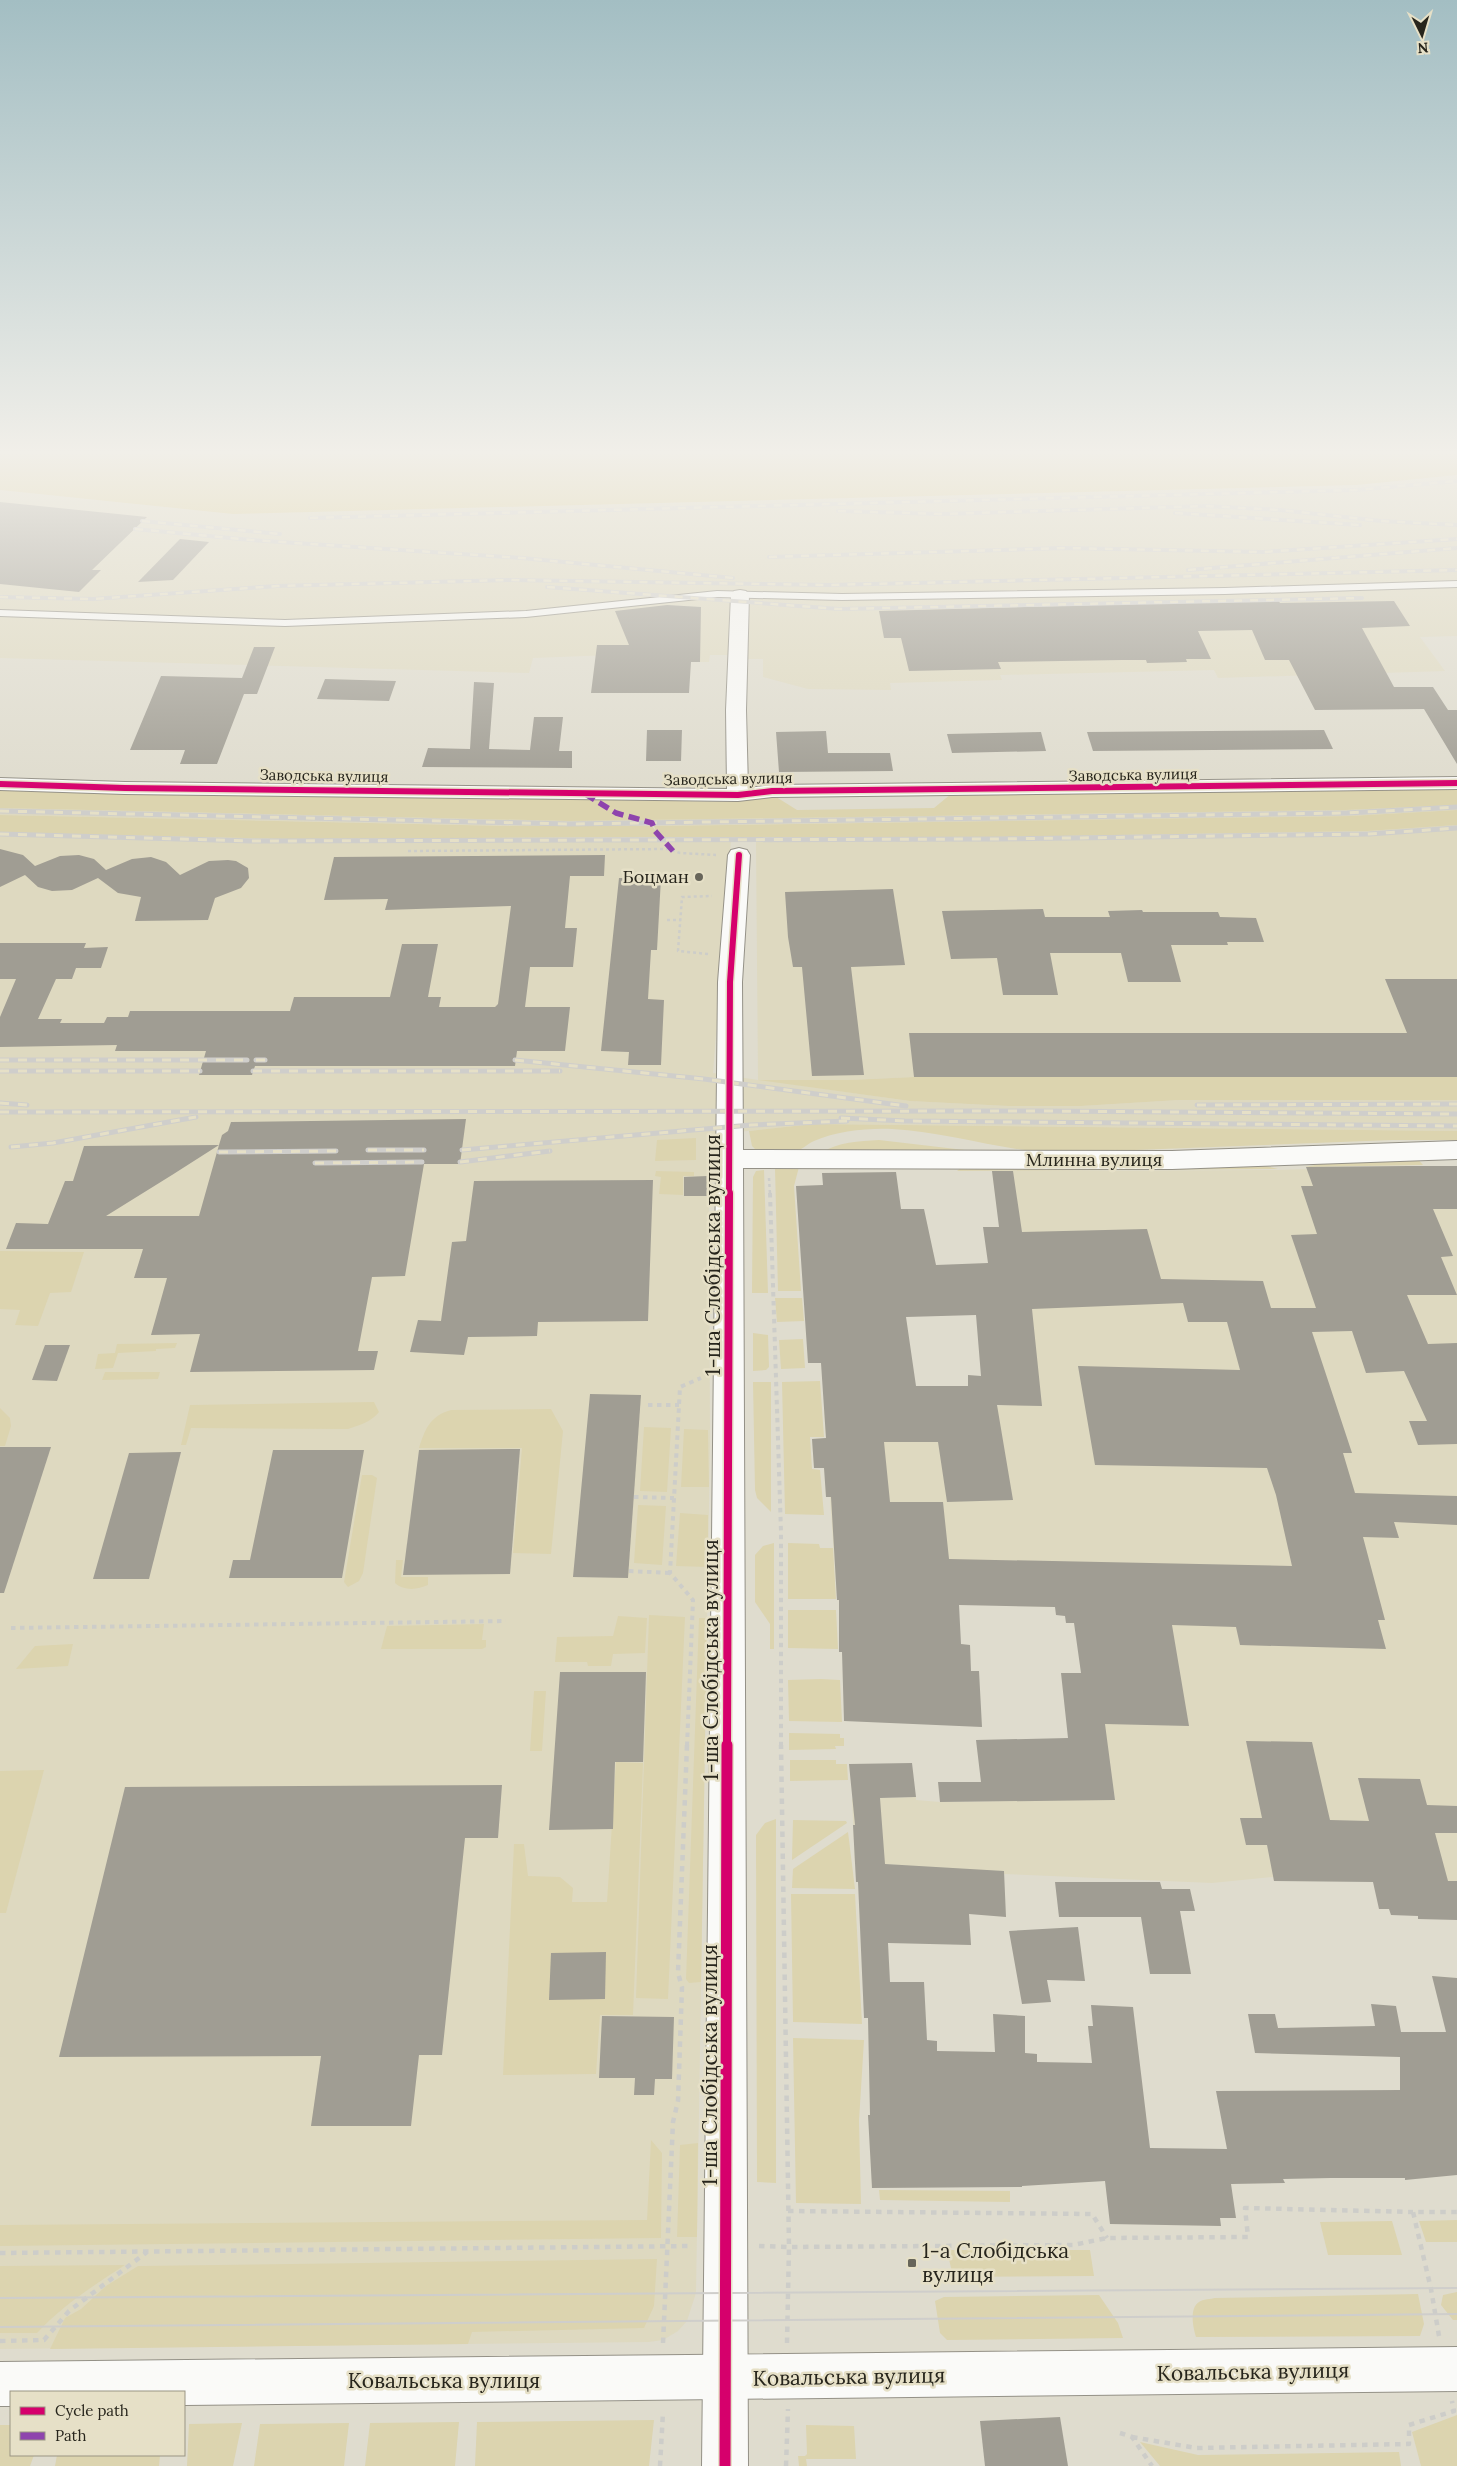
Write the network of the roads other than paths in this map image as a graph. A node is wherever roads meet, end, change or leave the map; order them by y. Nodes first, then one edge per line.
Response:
1 (1457, 584) edge
2 (740, 596) junction
3 (0, 613) edge
4 (1457, 783) edge
5 (0, 784) edge
6 (738, 795) junction
7 (733, 855) road end
8 (1457, 1150) edge
9 (730, 1159) junction
10 (1457, 2369) edge
11 (726, 2378) junction
12 (0, 2384) edge
13 (725, 2466) edge

1 - 2 lane
2 - 3 lane
2 - 6 street
4 - 6 street, Заводська вулиця
5 - 6 street, Заводська вулиця
7 - 9 street, 1-ша Слобідська вулиця
8 - 9 street, Млинна вулиця
9 - 11 street, 1-ша Слобідська вулиця
10 - 11 street, Ковальська вулиця
11 - 12 street, Ковальська вулиця
11 - 13 street, 1-ша Слобідська вулиця

